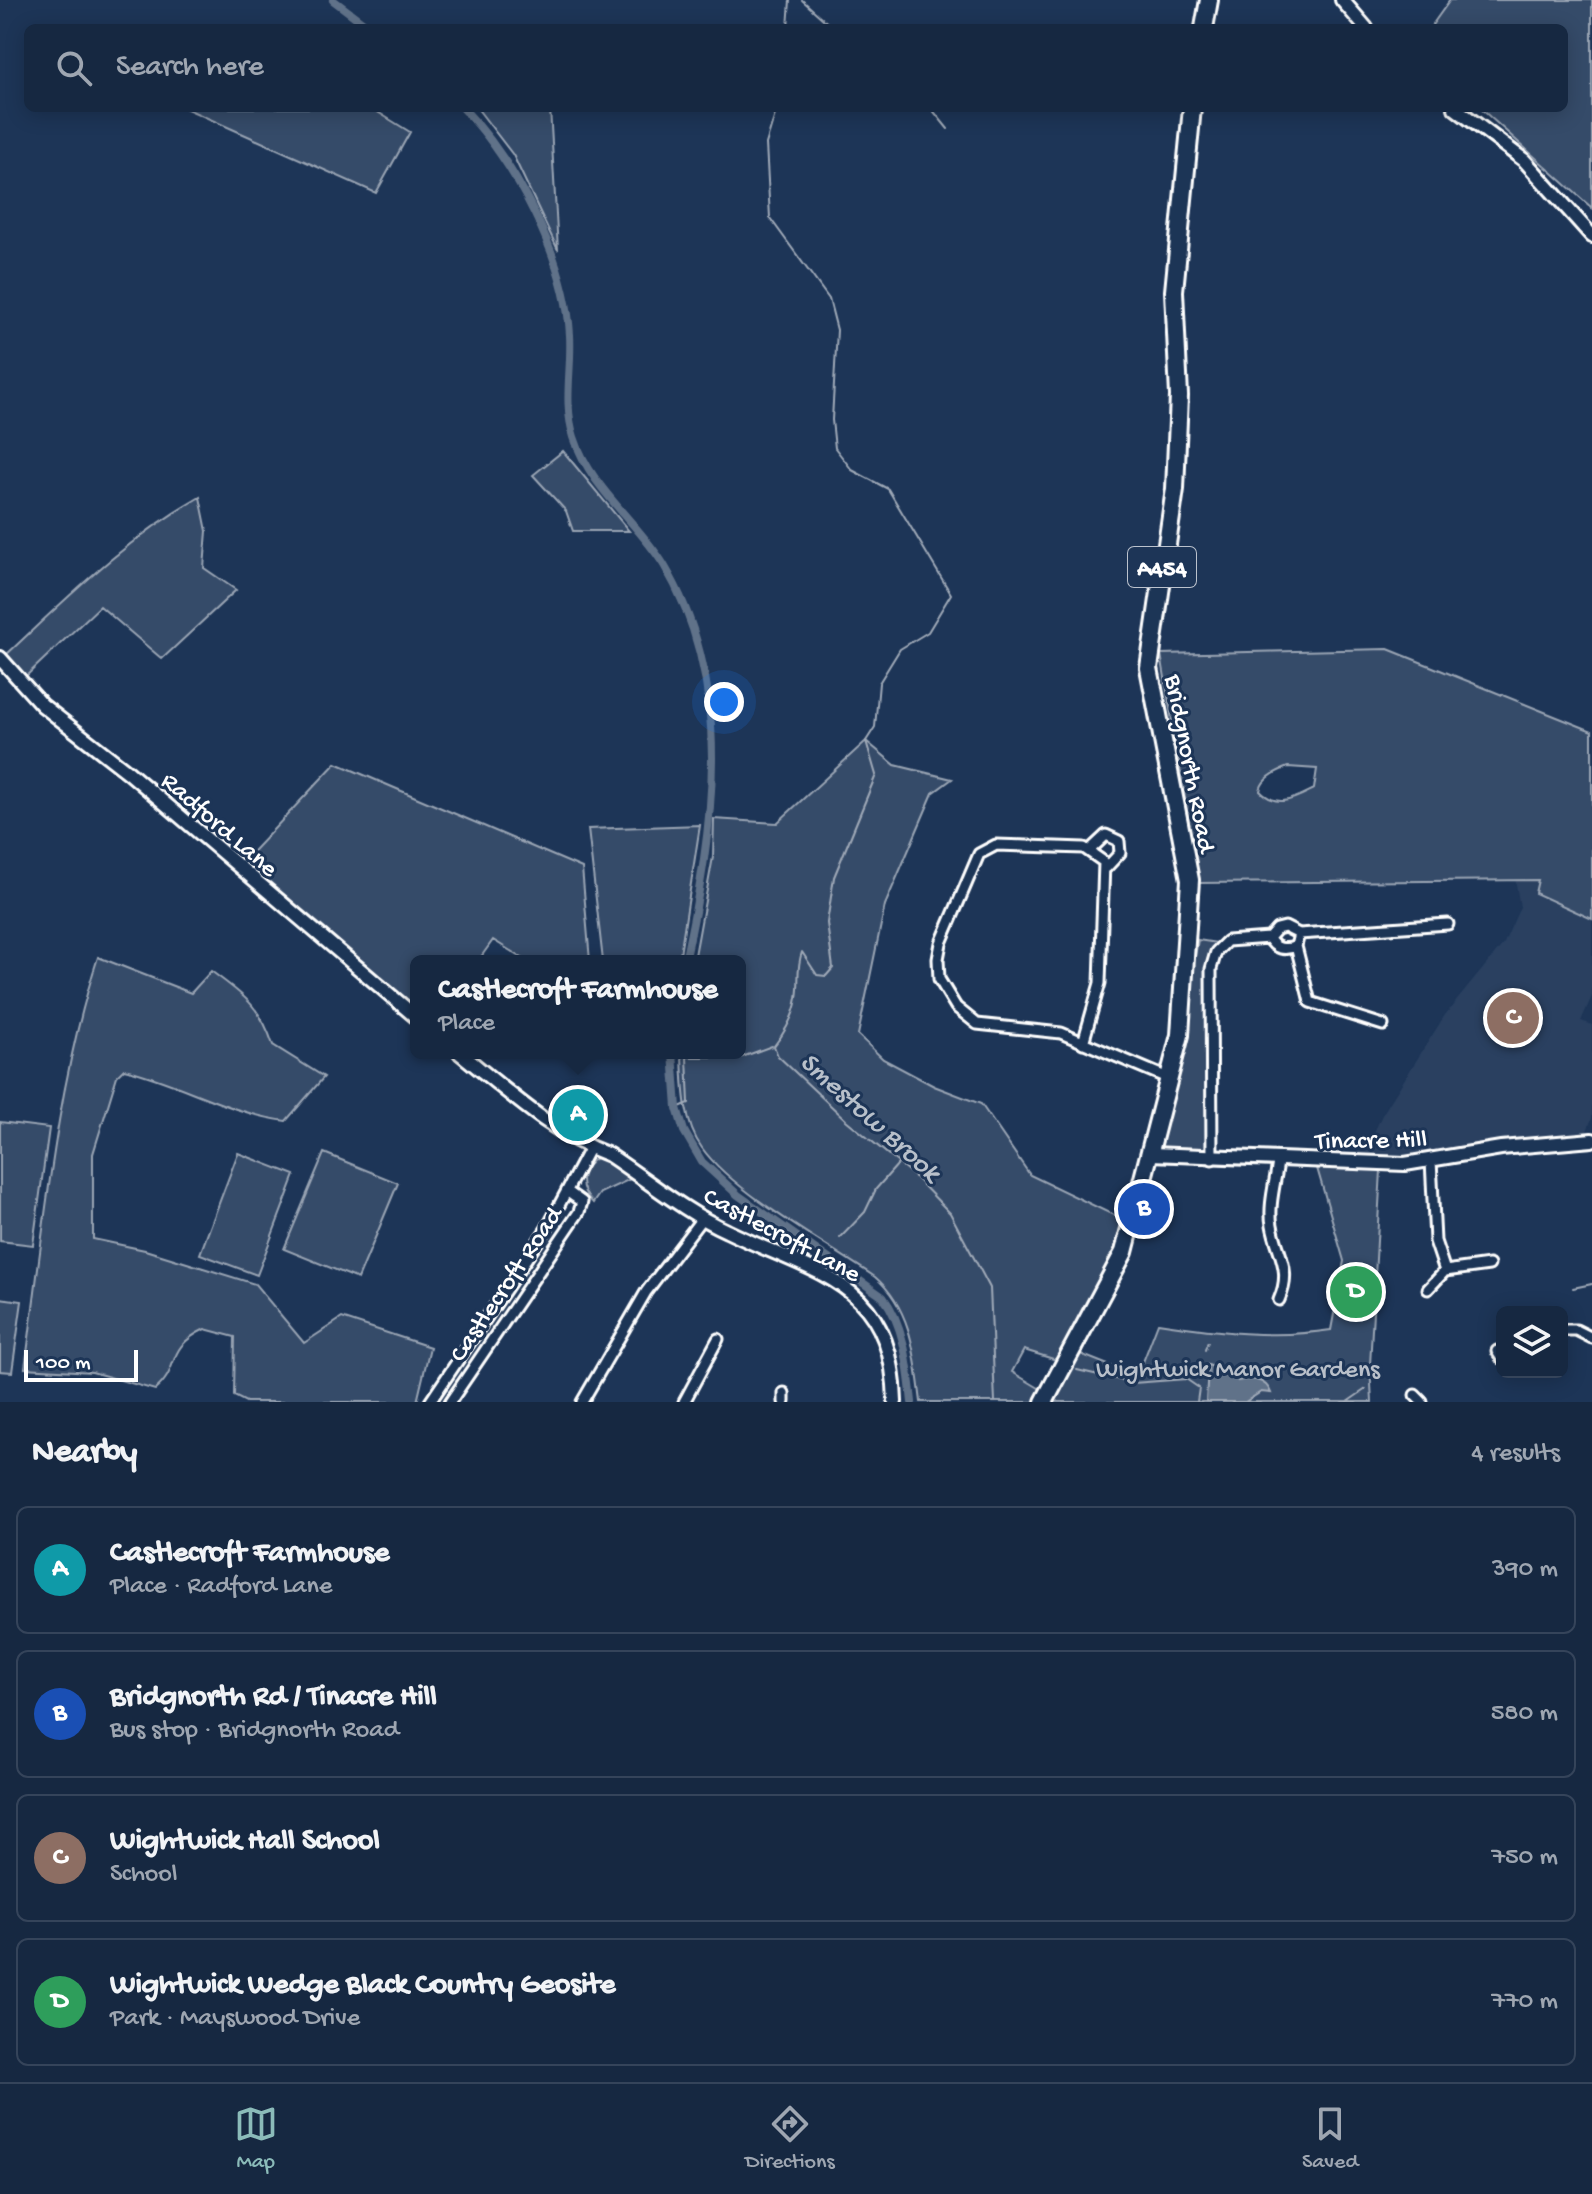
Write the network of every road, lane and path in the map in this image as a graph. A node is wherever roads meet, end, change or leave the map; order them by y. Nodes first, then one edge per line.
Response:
1 (1211, 0) edge
2 (1342, 0) edge
3 (1205, 24) edge
4 (1363, 24) edge
5 (1192, 112) edge
6 (1460, 112) edge
7 (1592, 236) edge
8 (0, 658) edge
9 (1090, 850) junction
10 (1106, 868) junction
11 (1448, 924) dead end
12 (1299, 934) junction
13 (1269, 938) junction
14 (1296, 946) junction
15 (410, 1012) edge
16 (1383, 1025) dead end
17 (1083, 1043) junction
18 (468, 1059) edge
19 (1170, 1079) junction
20 (1592, 1140) edge
21 (590, 1147) junction
22 (1151, 1154) junction
23 (1212, 1159) junction
24 (1431, 1160) junction
25 (1278, 1161) junction
26 (568, 1192) junction
27 (703, 1217) junction
28 (1489, 1265) dead end
29 (1445, 1271) junction
30 (1428, 1289) dead end
31 (1279, 1300) dead end
32 (1568, 1330) edge
33 (1592, 1338) edge
34 (718, 1339) dead end
35 (430, 1402) edge
36 (450, 1402) edge
37 (582, 1402) edge
38 (684, 1402) edge
39 (895, 1402) edge
40 (1044, 1402) edge

1 - 3 highway
2 - 4 street
5 - 19 highway, Bridgnorth Road / A454
6 - 7 street
8 - 15 street, Radford Lane
9 - 10 street
9 - 10 street
9 - 17 street
10 - 17 street
11 - 12 street
12 - 13 street
12 - 14 street
13 - 14 street
13 - 23 street
14 - 16 street
17 - 19 street
18 - 21 street
19 - 22 highway, Bridgnorth Road / A454
20 - 24 street, Tinacre Hill
21 - 26 street, Castlecroft Road
21 - 27 street, Castlecroft Lane
22 - 23 street, Tinacre Hill
22 - 40 highway, Bridgnorth Road / A454
23 - 25 street, Tinacre Hill
24 - 25 street, Tinacre Hill
24 - 29 street
25 - 31 street
26 - 35 street, Castlecroft Road
26 - 36 street, Castlecroft Road
27 - 37 street
27 - 39 street, Castlecroft Lane
28 - 29 street
29 - 30 street
32 - 33 street
34 - 38 street

